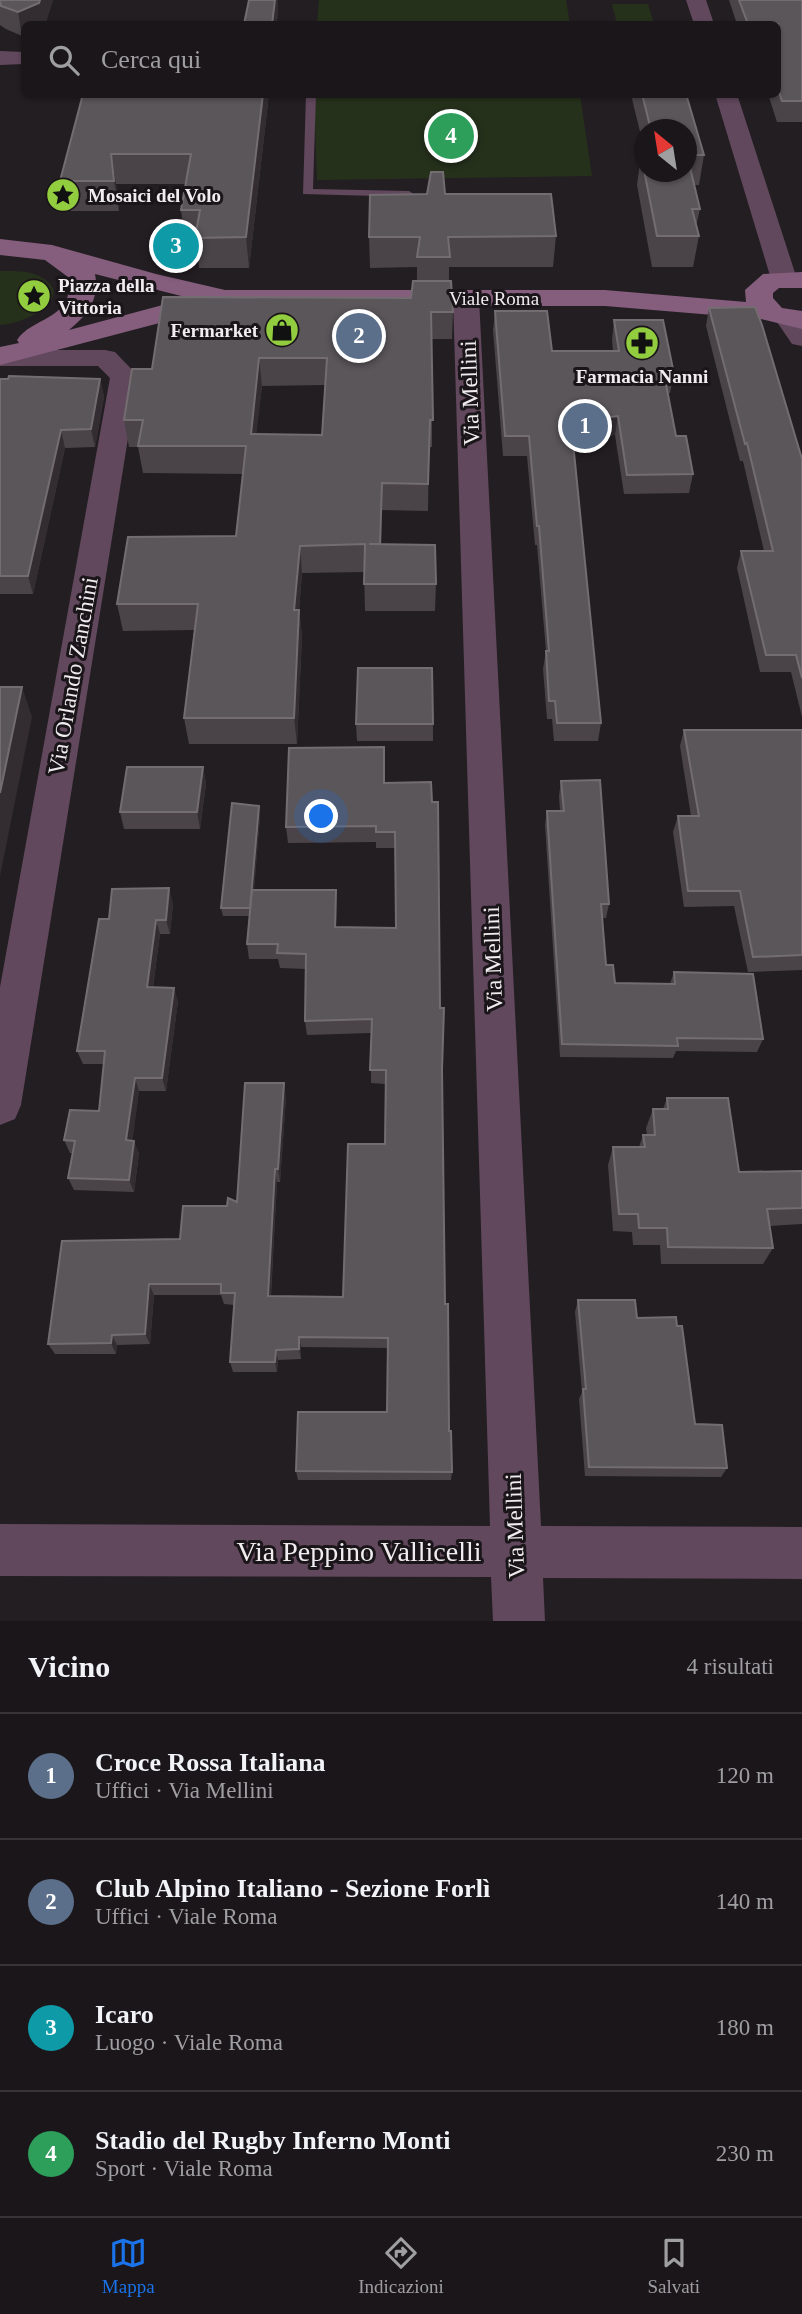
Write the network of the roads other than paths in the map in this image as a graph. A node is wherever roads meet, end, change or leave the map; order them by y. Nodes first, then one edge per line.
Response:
1 (696, 0) edge
2 (703, 21) edge
3 (0, 58) edge
4 (21, 58) edge
5 (311, 98) edge
6 (727, 98) edge
7 (417, 195) edge
8 (0, 247) edge
9 (52, 253) junction
10 (793, 279) edge
11 (225, 298) junction
12 (466, 298) junction
13 (784, 316) edge
14 (0, 356) edge
15 (0, 1105) edge
16 (0, 1550) edge
17 (516, 1552) junction
18 (802, 1553) edge
19 (519, 1621) edge

1 - 2 street
3 - 4 street
5 - 7 lane
6 - 10 street
8 - 9 main road, Viale Roma
9 - 11 main road, Viale Roma
9 - 14 main road
10 - 13 main road
11 - 12 main road, Viale Roma
11 - 14 main road
12 - 13 main road, Viale Roma
12 - 17 street, Via Mellini
14 - 15 street, Via Orlando Zanchini
16 - 17 street, Via Peppino Vallicelli
17 - 18 street, Via Peppino Vallicelli
17 - 19 street, Via Mellini

